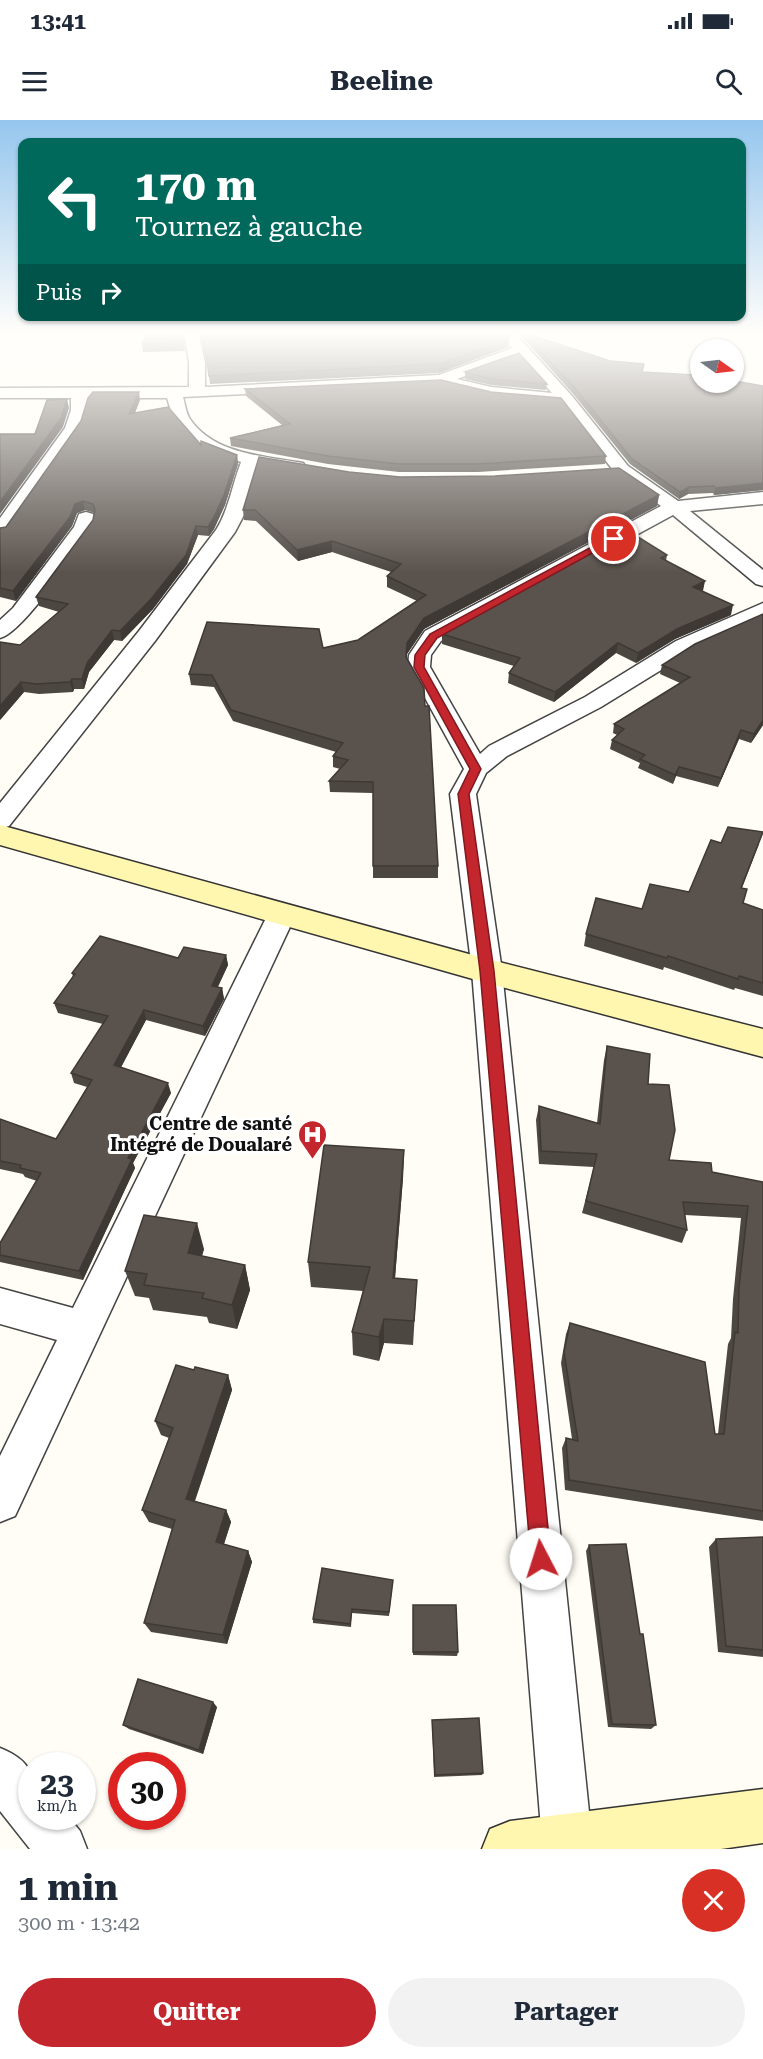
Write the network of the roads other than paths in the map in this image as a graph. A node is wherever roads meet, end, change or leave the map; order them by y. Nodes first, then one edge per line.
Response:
1 (78, 412) edge
2 (179, 412) edge
3 (576, 412) edge
4 (251, 459) junction
5 (315, 470) edge
6 (622, 470) junction
7 (599, 471) edge
8 (763, 498) edge
9 (674, 507) junction
10 (86, 518) dead end
11 (0, 531) edge
12 (763, 580) edge
13 (763, 609) edge
14 (0, 632) edge
15 (476, 769) junction
16 (0, 820) edge
17 (0, 835) edge
18 (282, 914) junction
19 (487, 971) junction
20 (763, 1043) edge
21 (0, 1306) edge
22 (83, 1329) junction
23 (0, 1501) edge
24 (0, 1772) edge
25 (18, 1794) edge
26 (742, 1828) edge
27 (47, 1830) edge
28 (567, 1841) junction
29 (62, 1849) edge
30 (510, 1849) edge

1 - 11 street
2 - 4 street
3 - 6 street
4 - 5 street
4 - 16 street
6 - 7 street
6 - 9 street
8 - 9 street
9 - 12 street
9 - 15 street
10 - 14 street
13 - 15 street
15 - 19 street
17 - 18 street
18 - 19 street
18 - 22 street
19 - 20 street
19 - 28 street
21 - 22 street
22 - 23 street
24 - 25 street
26 - 28 street
27 - 29 street
28 - 30 street

